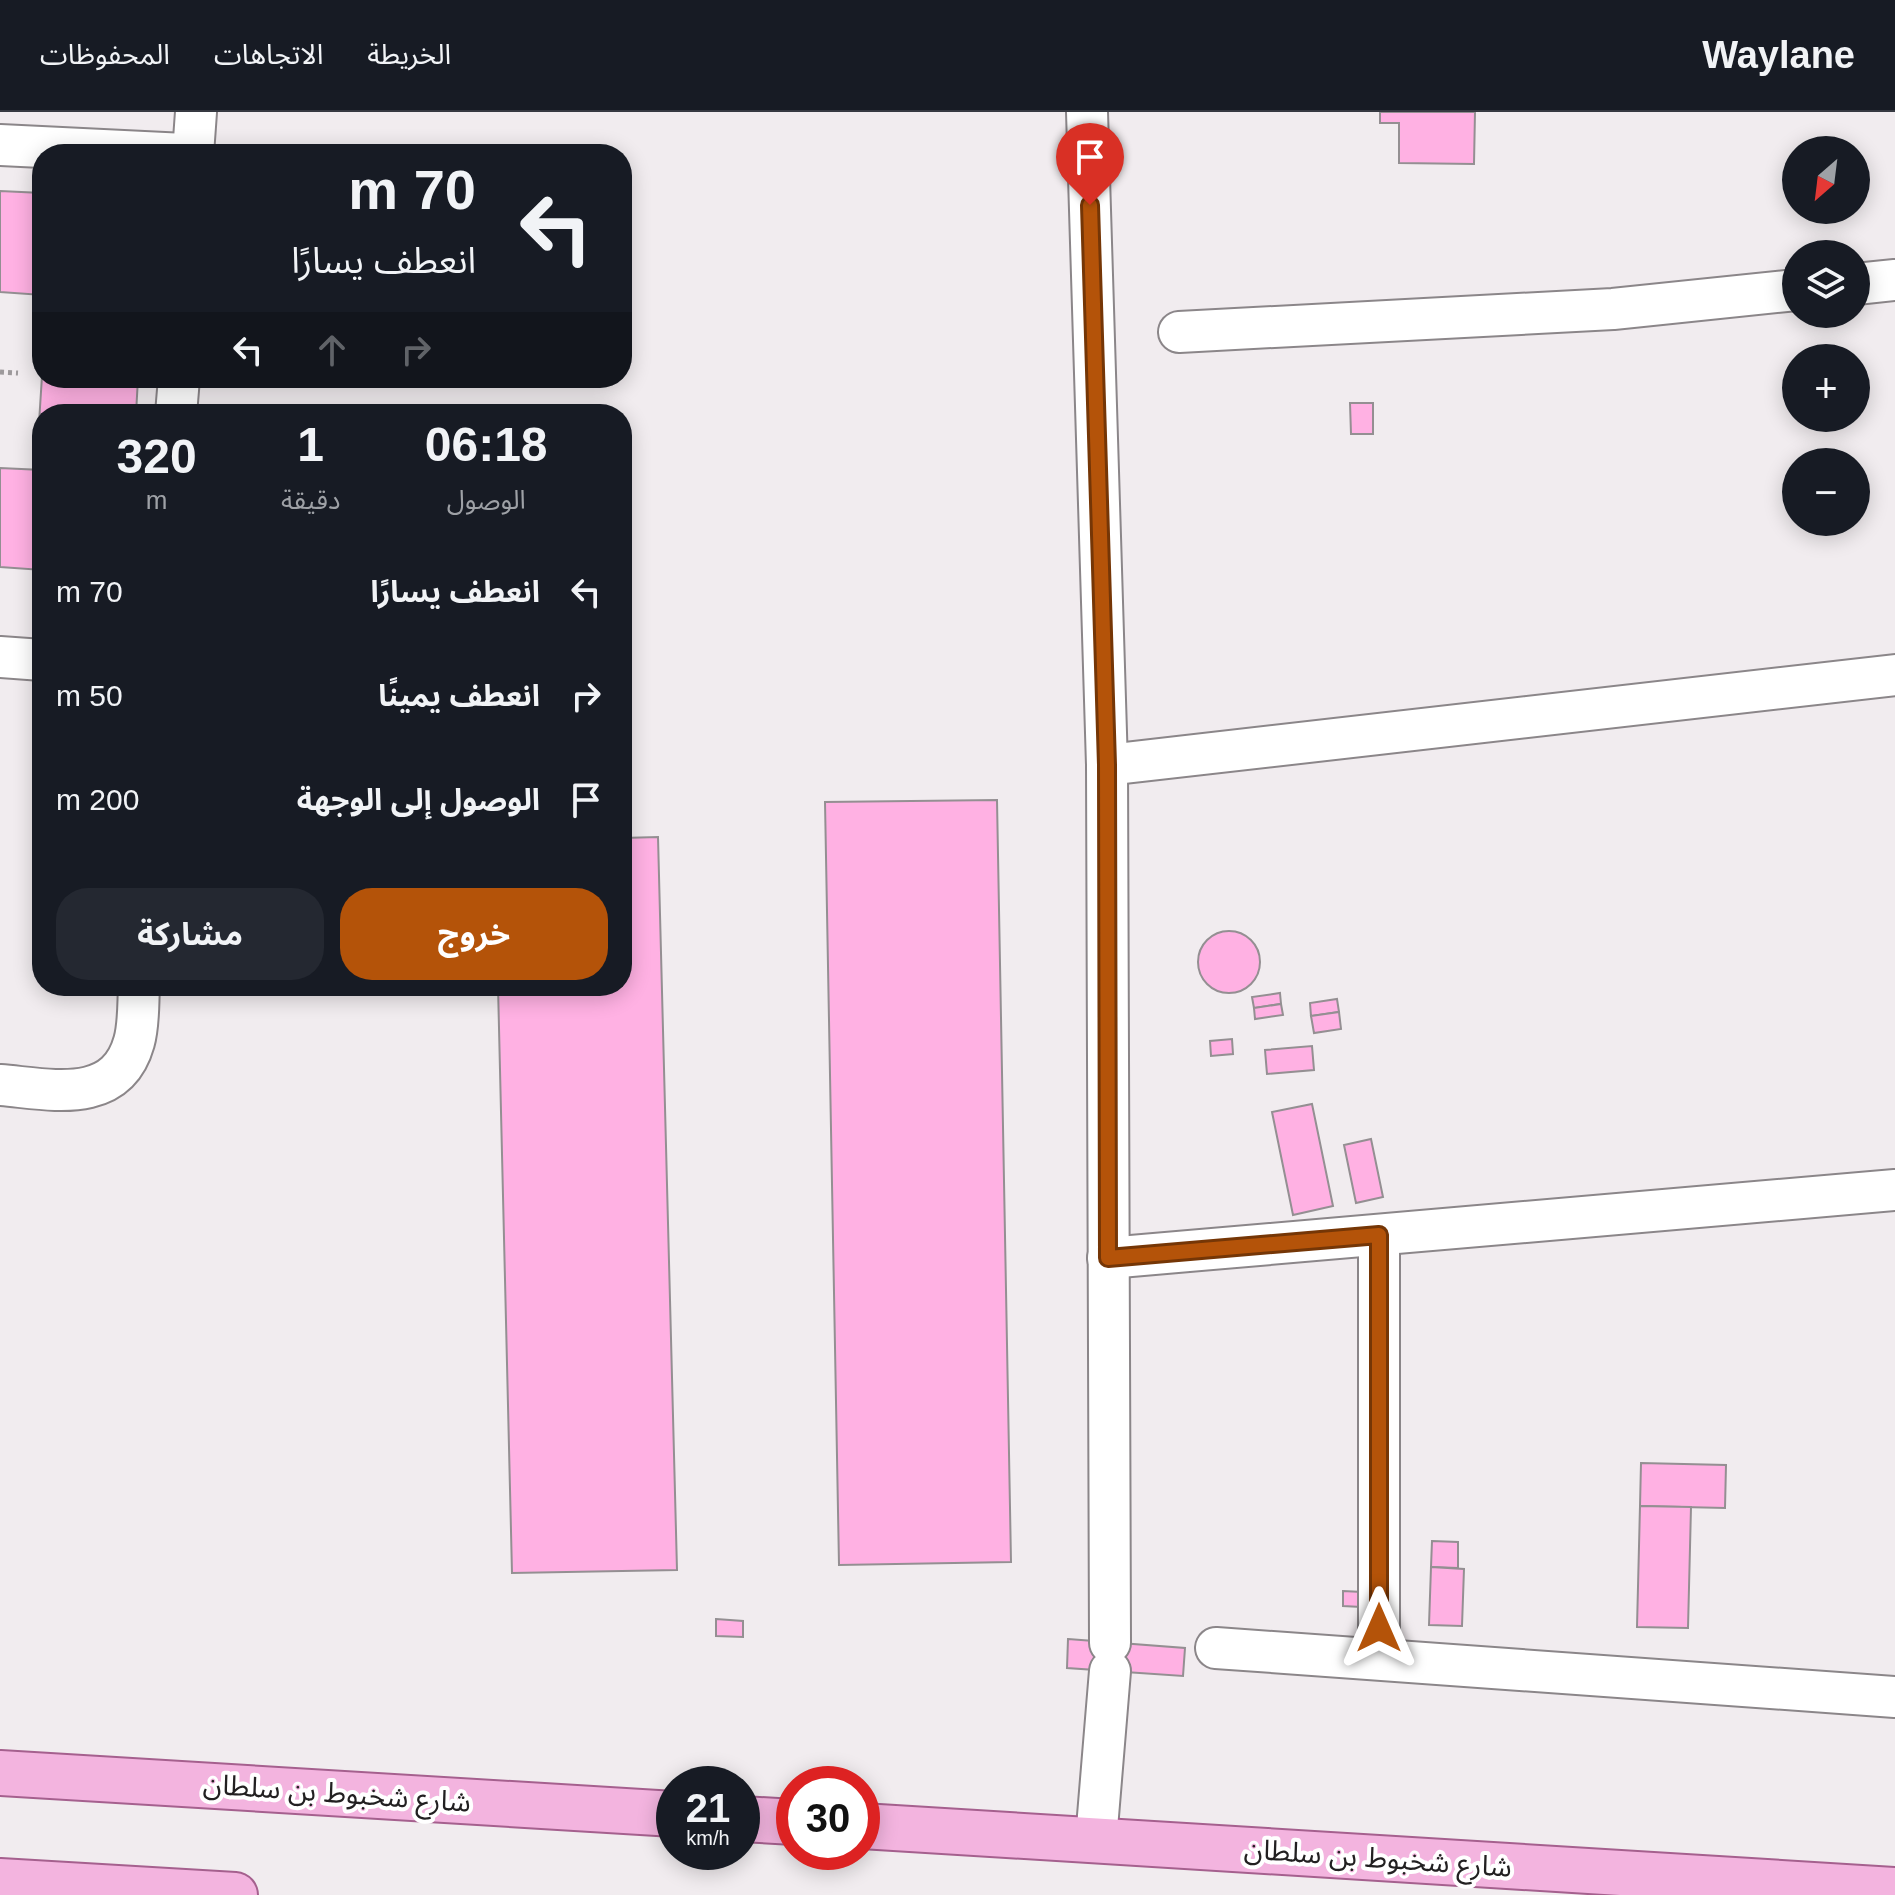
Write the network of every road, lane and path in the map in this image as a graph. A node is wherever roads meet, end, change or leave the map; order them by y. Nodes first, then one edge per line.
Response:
1 (196, 112) edge
2 (1087, 112) edge
3 (194, 144) edge
4 (0, 145) edge
5 (32, 147) edge
6 (1895, 280) edge
7 (1870, 283) edge
8 (1782, 291) edge
9 (1179, 332) dead end
10 (0, 372) edge
11 (18, 373) dead end
12 (0, 657) edge
13 (32, 659) edge
14 (1895, 675) edge
15 (1107, 765) junction
16 (138, 996) edge
17 (0, 1085) edge
18 (1895, 1190) edge
19 (1379, 1235) junction
20 (1108, 1258) junction
21 (1216, 1648) dead end
22 (1379, 1659) junction
23 (1895, 1697) edge
24 (0, 1773) edge
25 (656, 1813) edge
26 (880, 1827) edge
27 (1096, 1840) junction
28 (0, 1881) edge
29 (1895, 1890) edge
30 (235, 1895) edge

1 - 3 street
2 - 15 street
4 - 5 street
6 - 7 street
8 - 9 street
10 - 11 path
12 - 13 street
14 - 15 street
15 - 20 street
16 - 17 street
18 - 19 street
19 - 20 street
19 - 22 street
20 - 27 street
21 - 22 street
22 - 23 street
24 - 25 main road, شارع شخبوط بن سلطان
26 - 27 main road, شارع شخبوط بن سلطان
27 - 29 main road, شارع شخبوط بن سلطان
28 - 30 main road

